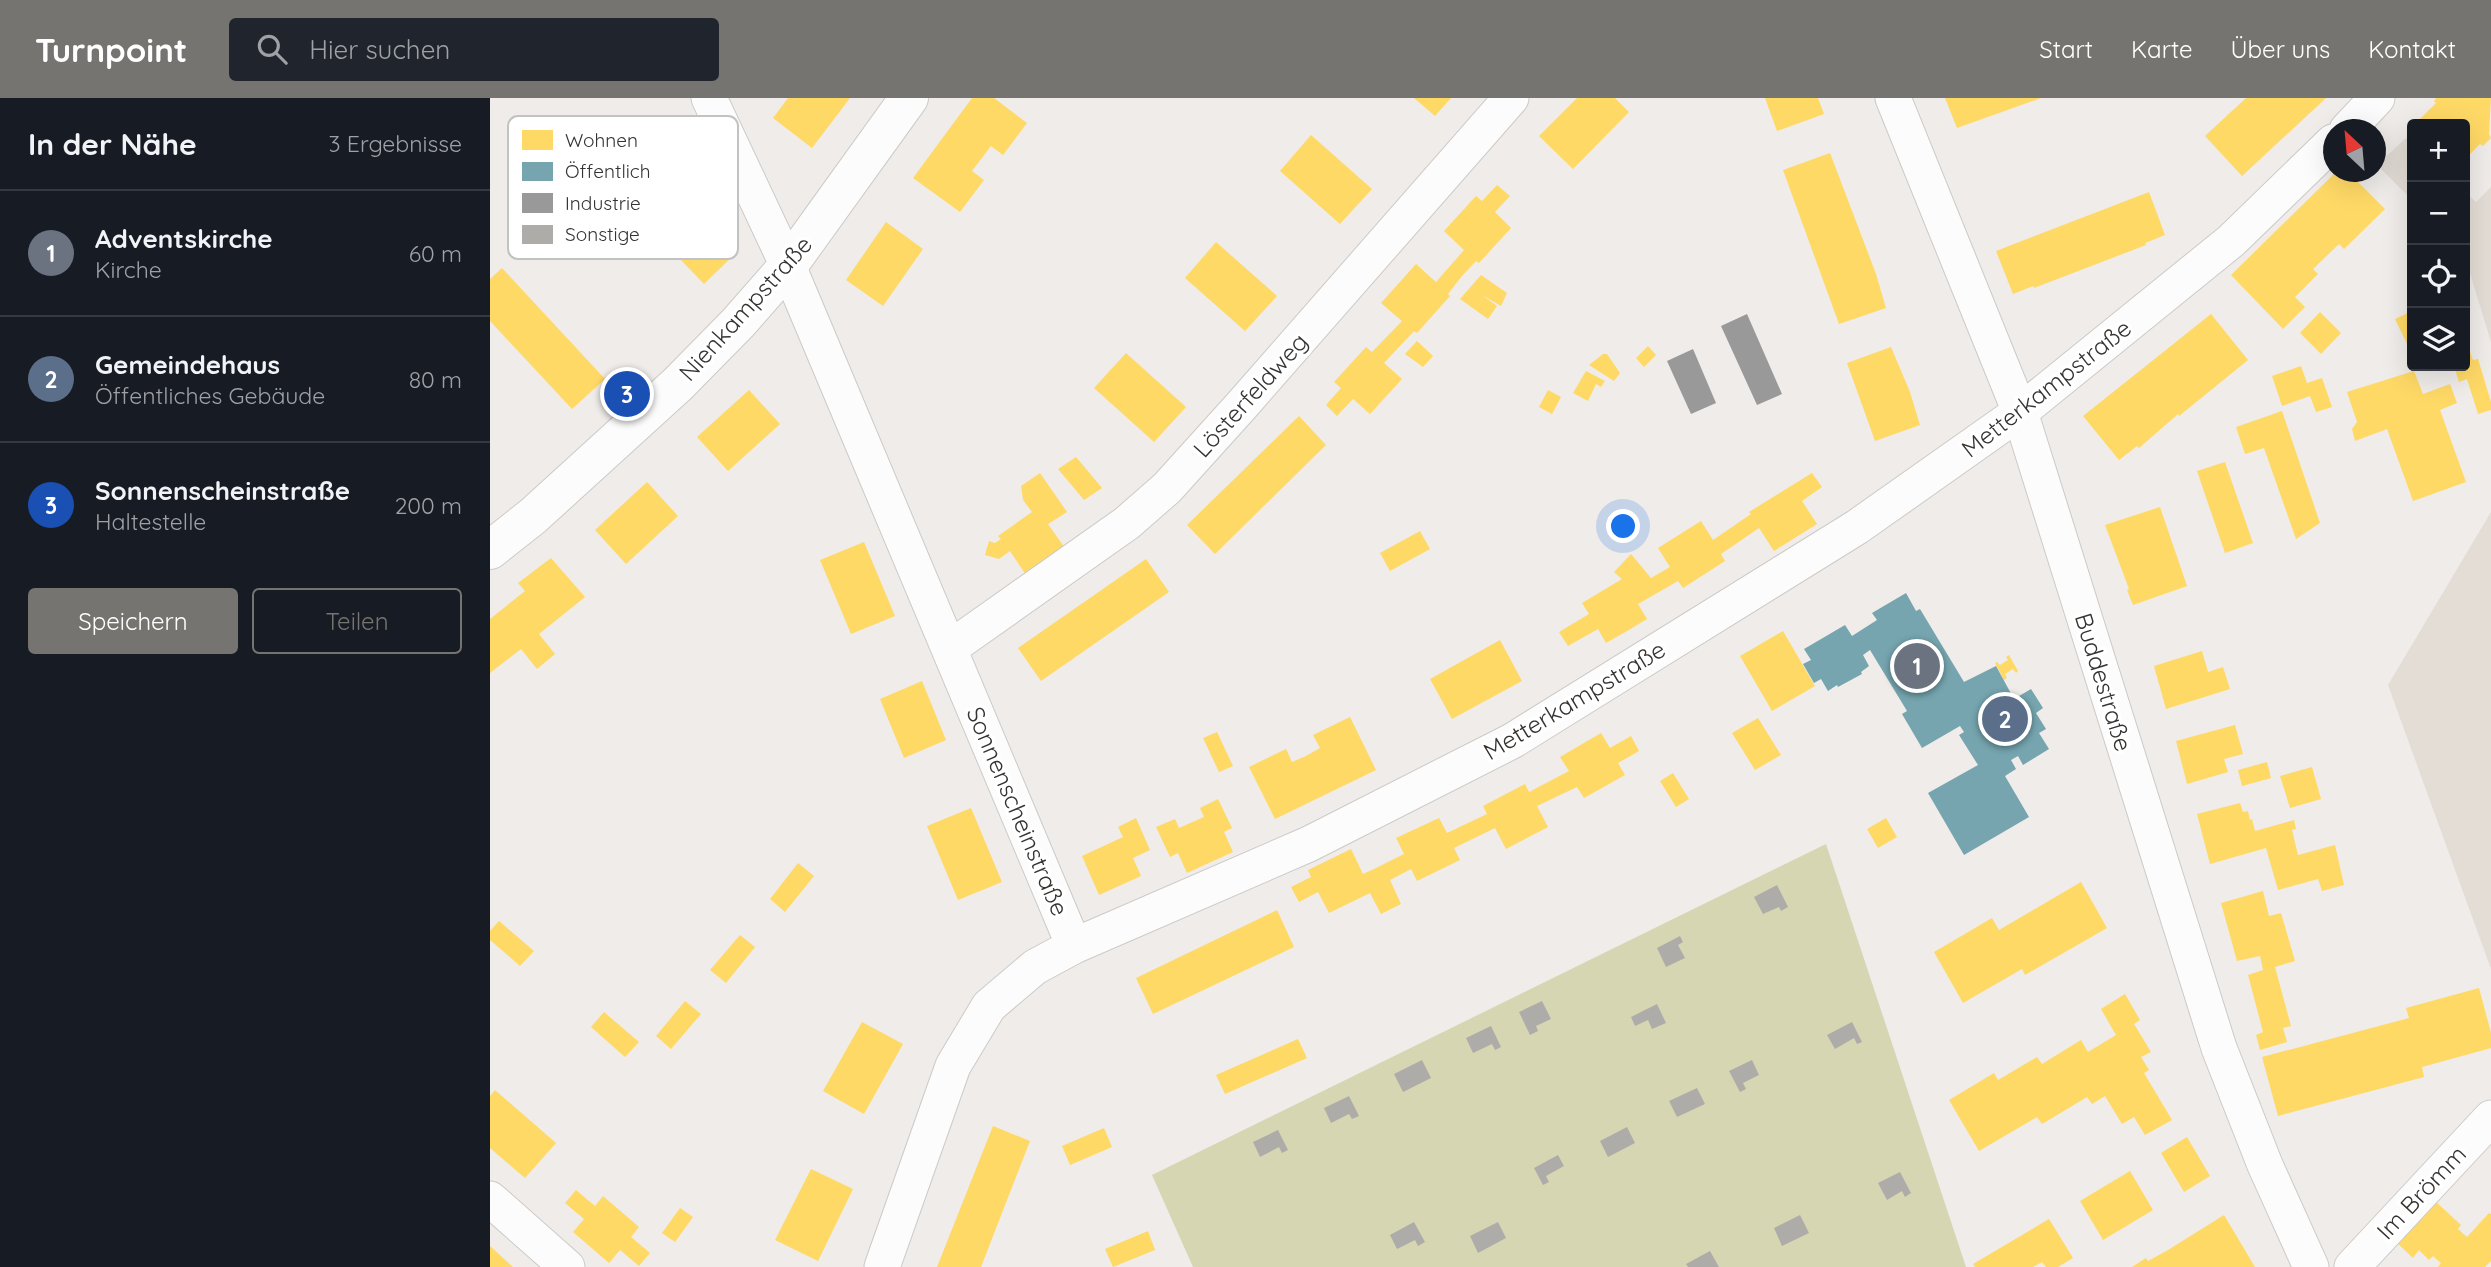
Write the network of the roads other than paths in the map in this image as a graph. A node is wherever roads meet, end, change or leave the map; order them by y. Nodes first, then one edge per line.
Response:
1 (709, 98) edge
2 (909, 98) edge
3 (1511, 98) edge
4 (1893, 98) edge
5 (2377, 98) edge
6 (717, 116) edge
7 (2357, 119) edge
8 (2323, 152) edge
9 (738, 160) edge
10 (788, 266) junction
11 (2020, 412) junction
12 (490, 550) edge
13 (950, 648) junction
14 (1074, 946) junction
15 (2491, 1118) edge
16 (490, 1199) edge
17 (567, 1267) edge
18 (882, 1267) edge
19 (2311, 1267) edge
20 (2352, 1267) edge

1 - 6 street, Sonnenscheinstraße
2 - 10 street, Nienkampstraße
3 - 13 street, Lösterfeldweg
4 - 11 street, Buddestraße
5 - 7 street
8 - 11 street, Metterkampstraße
9 - 10 street, Sonnenscheinstraße
10 - 12 street, Nienkampstraße
10 - 13 street, Sonnenscheinstraße
11 - 14 street, Metterkampstraße
11 - 19 street, Buddestraße
13 - 14 street, Sonnenscheinstraße
14 - 18 street, Metterkampstraße
15 - 20 street, Im Brömm
16 - 17 street

